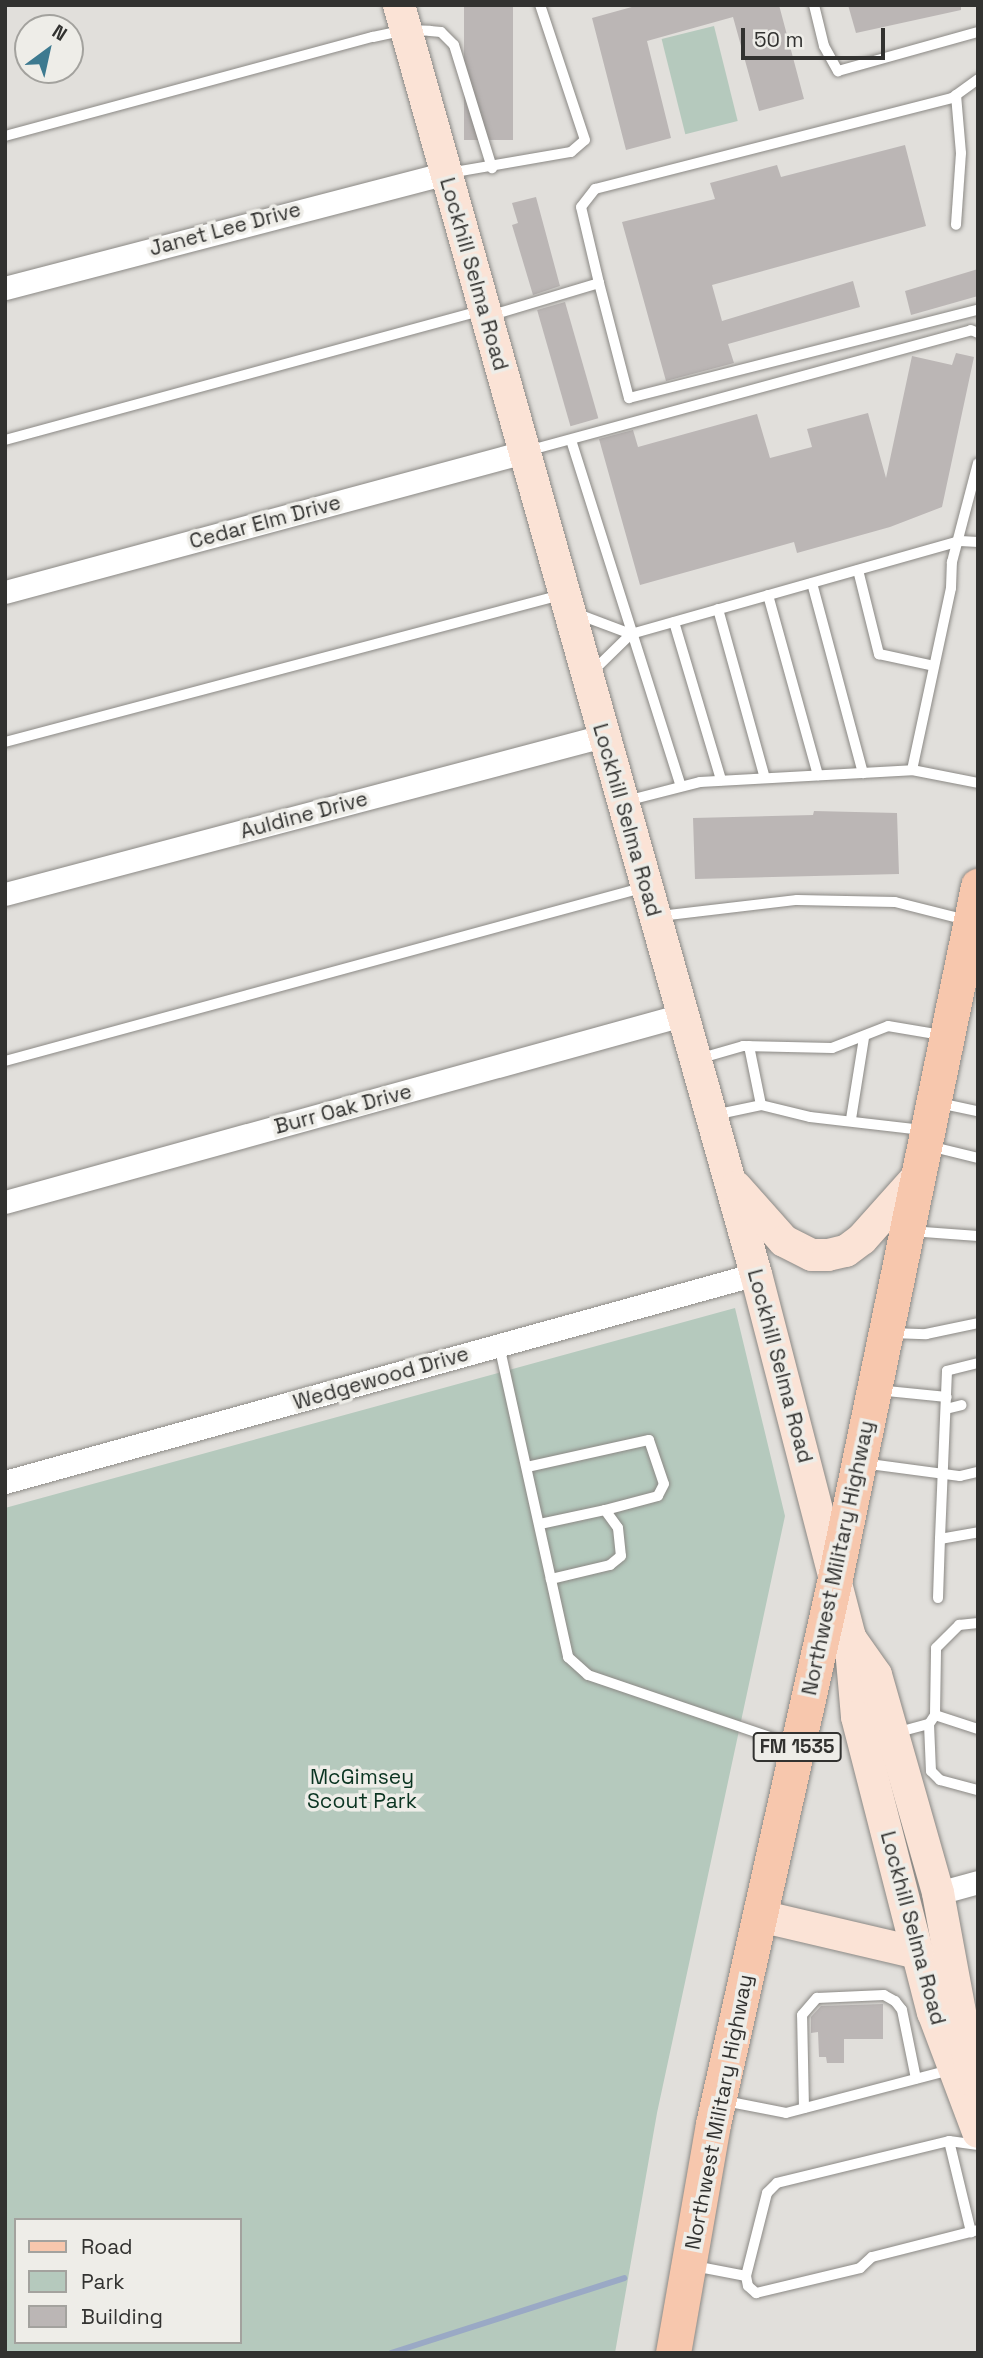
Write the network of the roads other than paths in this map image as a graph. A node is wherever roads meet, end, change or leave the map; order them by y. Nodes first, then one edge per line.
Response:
1 (540, 5) edge
2 (814, 5) edge
3 (402, 18) edge
4 (978, 32) edge
5 (978, 79) edge
6 (956, 95) junction
7 (5, 136) edge
8 (492, 168) junction
9 (445, 173) junction
10 (956, 225) dead end
11 (598, 283) junction
12 (5, 288) edge
13 (978, 310) edge
14 (485, 313) junction
15 (978, 333) edge
16 (5, 440) edge
17 (571, 440) junction
18 (524, 452) junction
19 (978, 463) edge
20 (960, 541) junction
21 (978, 542) edge
22 (858, 570) junction
23 (812, 583) junction
24 (5, 592) edge
25 (768, 595) junction
26 (566, 602) junction
27 (718, 609) junction
28 (674, 622) junction
29 (631, 634) junction
30 (934, 666) junction
31 (587, 677) junction
32 (603, 736) junction
33 (5, 742) edge
34 (912, 770) junction
35 (863, 773) junction
36 (818, 775) junction
37 (765, 778) junction
38 (722, 780) junction
39 (978, 783) edge
40 (681, 786) junction
41 (622, 802) junction
42 (978, 886) edge
43 (5, 894) edge
44 (649, 902) junction
45 (971, 921) junction
46 (682, 1016) junction
47 (947, 1036) junction
48 (864, 1038) junction
49 (749, 1046) junction
50 (694, 1060) junction
51 (5, 1061) edge
52 (761, 1105) junction
53 (978, 1111) edge
54 (710, 1116) junction
55 (851, 1119) junction
56 (927, 1138) junction
57 (978, 1157) edge
58 (728, 1177) junction
59 (5, 1202) edge
60 (908, 1231) junction
61 (978, 1236) edge
62 (756, 1274) junction
63 (978, 1322) edge
64 (886, 1333) junction
65 (499, 1345) junction
66 (978, 1363) edge
67 (874, 1390) junction
68 (946, 1403) junction
69 (962, 1405) dead end
70 (859, 1463) junction
71 (527, 1467) junction
72 (978, 1472) edge
73 (943, 1475) junction
74 (5, 1482) edge
75 (605, 1510) junction
76 (540, 1524) junction
77 (978, 1532) edge
78 (940, 1539) junction
79 (835, 1578) junction
80 (551, 1579) junction
81 (938, 1598) dead end
82 (978, 1623) edge
83 (850, 1637) junction
84 (932, 1720) junction
85 (978, 1729) edge
86 (892, 1734) junction
87 (797, 1746) junction
88 (978, 1790) edge
89 (882, 1815) junction
90 (978, 1882) edge
91 (938, 1893) junction
92 (760, 1916) junction
93 (918, 1954) junction
94 (972, 2039) edge
95 (954, 2069) junction
96 (915, 2079) junction
97 (718, 2100) junction
98 (804, 2108) junction
99 (978, 2112) edge
100 (964, 2137) edge
101 (978, 2145) edge
102 (974, 2231) edge
103 (688, 2264) junction
104 (746, 2276) junction
105 (673, 2353) edge

1 - 8 lane
2 - 4 lane
3 - 7 lane
3 - 8 lane
3 - 9 main road, Lockhill Selma Road
5 - 6 lane
6 - 10 lane
6 - 11 lane
8 - 9 lane
9 - 12 street, Janet Lee Drive
9 - 14 main road, Lockhill Selma Road
11 - 13 lane
11 - 14 lane
14 - 16 lane
14 - 18 main road, Lockhill Selma Road
15 - 17 lane
17 - 18 lane
17 - 29 lane
18 - 24 street, Cedar Elm Drive
18 - 26 main road, Lockhill Selma Road
19 - 20 lane
20 - 21 lane
20 - 22 lane
20 - 30 lane
22 - 23 lane
22 - 30 lane
23 - 25 lane
23 - 35 lane
25 - 27 lane
25 - 36 lane
26 - 29 lane
26 - 31 main road, Lockhill Selma Road
26 - 33 lane
27 - 28 lane
27 - 37 lane
28 - 29 lane
28 - 38 lane
29 - 31 lane
29 - 40 lane
30 - 34 lane
31 - 32 main road, Lockhill Selma Road
32 - 41 main road, Lockhill Selma Road
32 - 43 street, Auldine Drive
34 - 35 lane
34 - 39 lane
35 - 36 lane
36 - 37 lane
37 - 38 lane
38 - 40 lane
40 - 41 lane
41 - 44 main road, Lockhill Selma Road
42 - 45 main road, Northwest Military Highway / FM 1535
44 - 45 lane
44 - 46 main road, Lockhill Selma Road
44 - 51 lane
45 - 47 main road, Northwest Military Highway / FM 1535
46 - 50 main road, Lockhill Selma Road
46 - 59 street, Burr Oak Drive
47 - 48 lane
47 - 56 main road, Northwest Military Highway / FM 1535
48 - 49 lane
48 - 55 lane
49 - 50 lane
49 - 52 lane
50 - 54 main road, Lockhill Selma Road
52 - 54 lane
52 - 55 lane
53 - 56 lane
54 - 58 main road, Lockhill Selma Road
55 - 56 lane
56 - 57 lane
56 - 58 main road
56 - 60 main road, Northwest Military Highway / FM 1535
58 - 62 main road, Lockhill Selma Road
60 - 61 lane
60 - 64 main road, Northwest Military Highway / FM 1535
62 - 65 street, Wedgewood Drive
62 - 79 main road, Lockhill Selma Road
63 - 64 lane
64 - 67 main road, Northwest Military Highway / FM 1535
65 - 71 lane
65 - 74 street, Wedgewood Drive
66 - 68 lane
67 - 68 lane
67 - 70 main road, Northwest Military Highway / FM 1535
68 - 69 lane
68 - 73 lane
70 - 73 lane
70 - 79 main road, Northwest Military Highway / FM 1535
71 - 75 lane
71 - 76 lane
72 - 73 lane
73 - 78 lane
75 - 76 lane
75 - 80 lane
76 - 80 lane
77 - 78 lane
78 - 81 lane
79 - 83 main road, Lockhill Selma Road
79 - 87 main road, Northwest Military Highway / FM 1535
80 - 87 lane
82 - 84 lane
83 - 86 main road, Lockhill Selma Road
83 - 89 main road, Lockhill Selma Road
84 - 85 lane
84 - 86 lane
84 - 88 lane
86 - 91 main road, Lockhill Selma Road
87 - 92 main road, Northwest Military Highway / FM 1535
89 - 91 main road
89 - 93 main road, Lockhill Selma Road
90 - 91 street
91 - 94 main road, Lockhill Selma Road
92 - 93 main road
92 - 97 main road, Northwest Military Highway
93 - 95 main road, Lockhill Selma Road
94 - 99 main road, Lockhill Selma Road
95 - 96 lane
95 - 100 main road, Lockhill Selma Road
96 - 98 lane
96 - 98 lane
97 - 98 lane
97 - 103 main road, Northwest Military Highway
100 - 101 lane
100 - 102 lane
100 - 104 lane
102 - 104 lane
103 - 104 lane
103 - 105 main road, Northwest Military Highway

